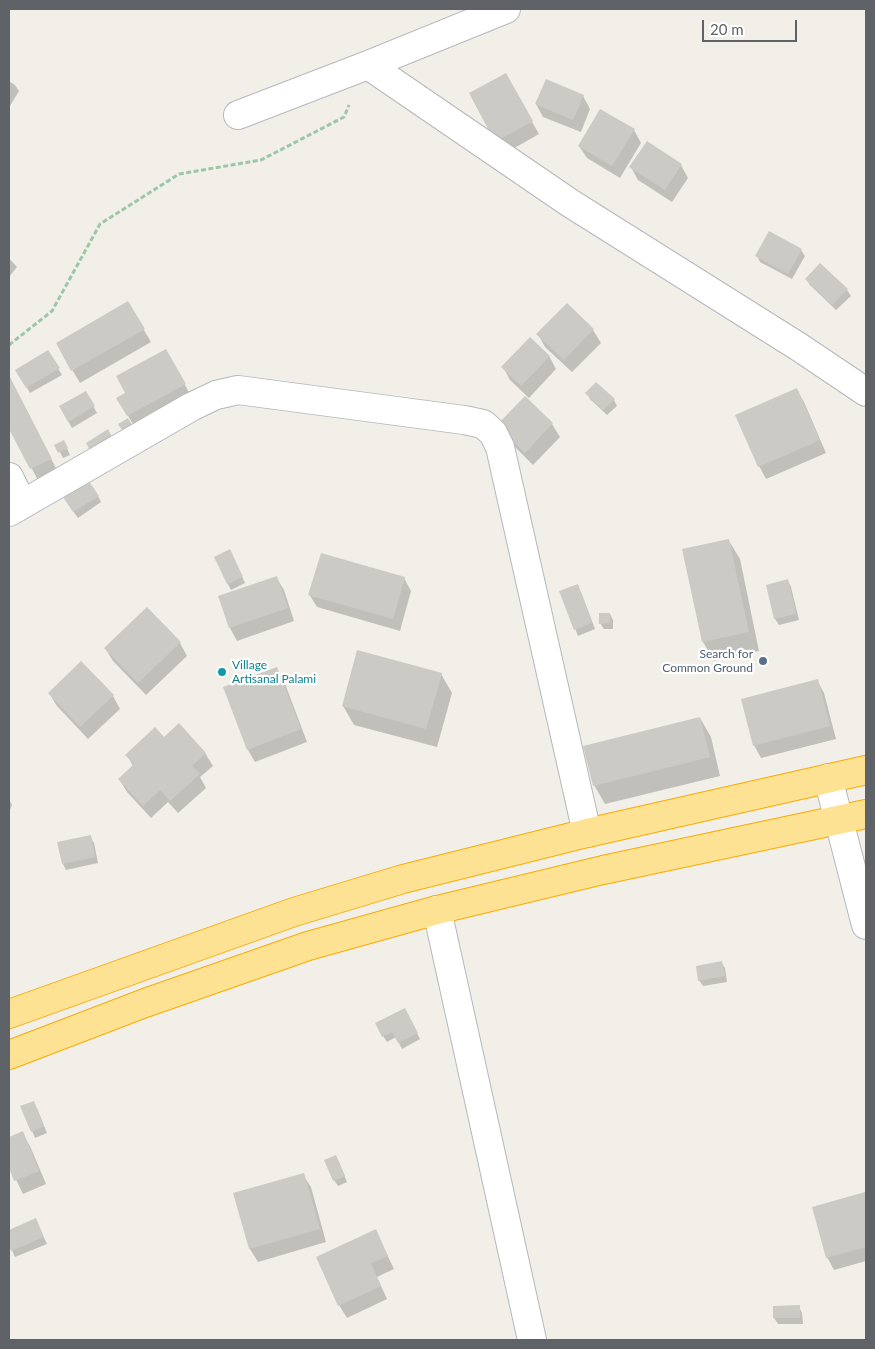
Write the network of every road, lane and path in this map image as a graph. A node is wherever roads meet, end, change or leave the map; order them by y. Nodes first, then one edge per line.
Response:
1 (506, 9) edge
2 (368, 65) junction
3 (238, 115) dead end
4 (9, 345) edge
5 (866, 392) edge
6 (9, 477) edge
7 (15, 508) edge
8 (866, 770) edge
9 (828, 778) junction
10 (866, 814) edge
11 (839, 820) junction
12 (587, 833) junction
13 (437, 910) junction
14 (866, 925) edge
15 (9, 1014) edge
16 (9, 1055) edge
17 (532, 1340) edge

1 - 2 street
2 - 3 street
2 - 4 path
2 - 5 street
6 - 7 street
7 - 12 street
8 - 9 highway
9 - 11 street
9 - 12 highway
10 - 11 highway
11 - 13 highway
11 - 14 street
12 - 15 highway
13 - 16 highway
13 - 17 street

